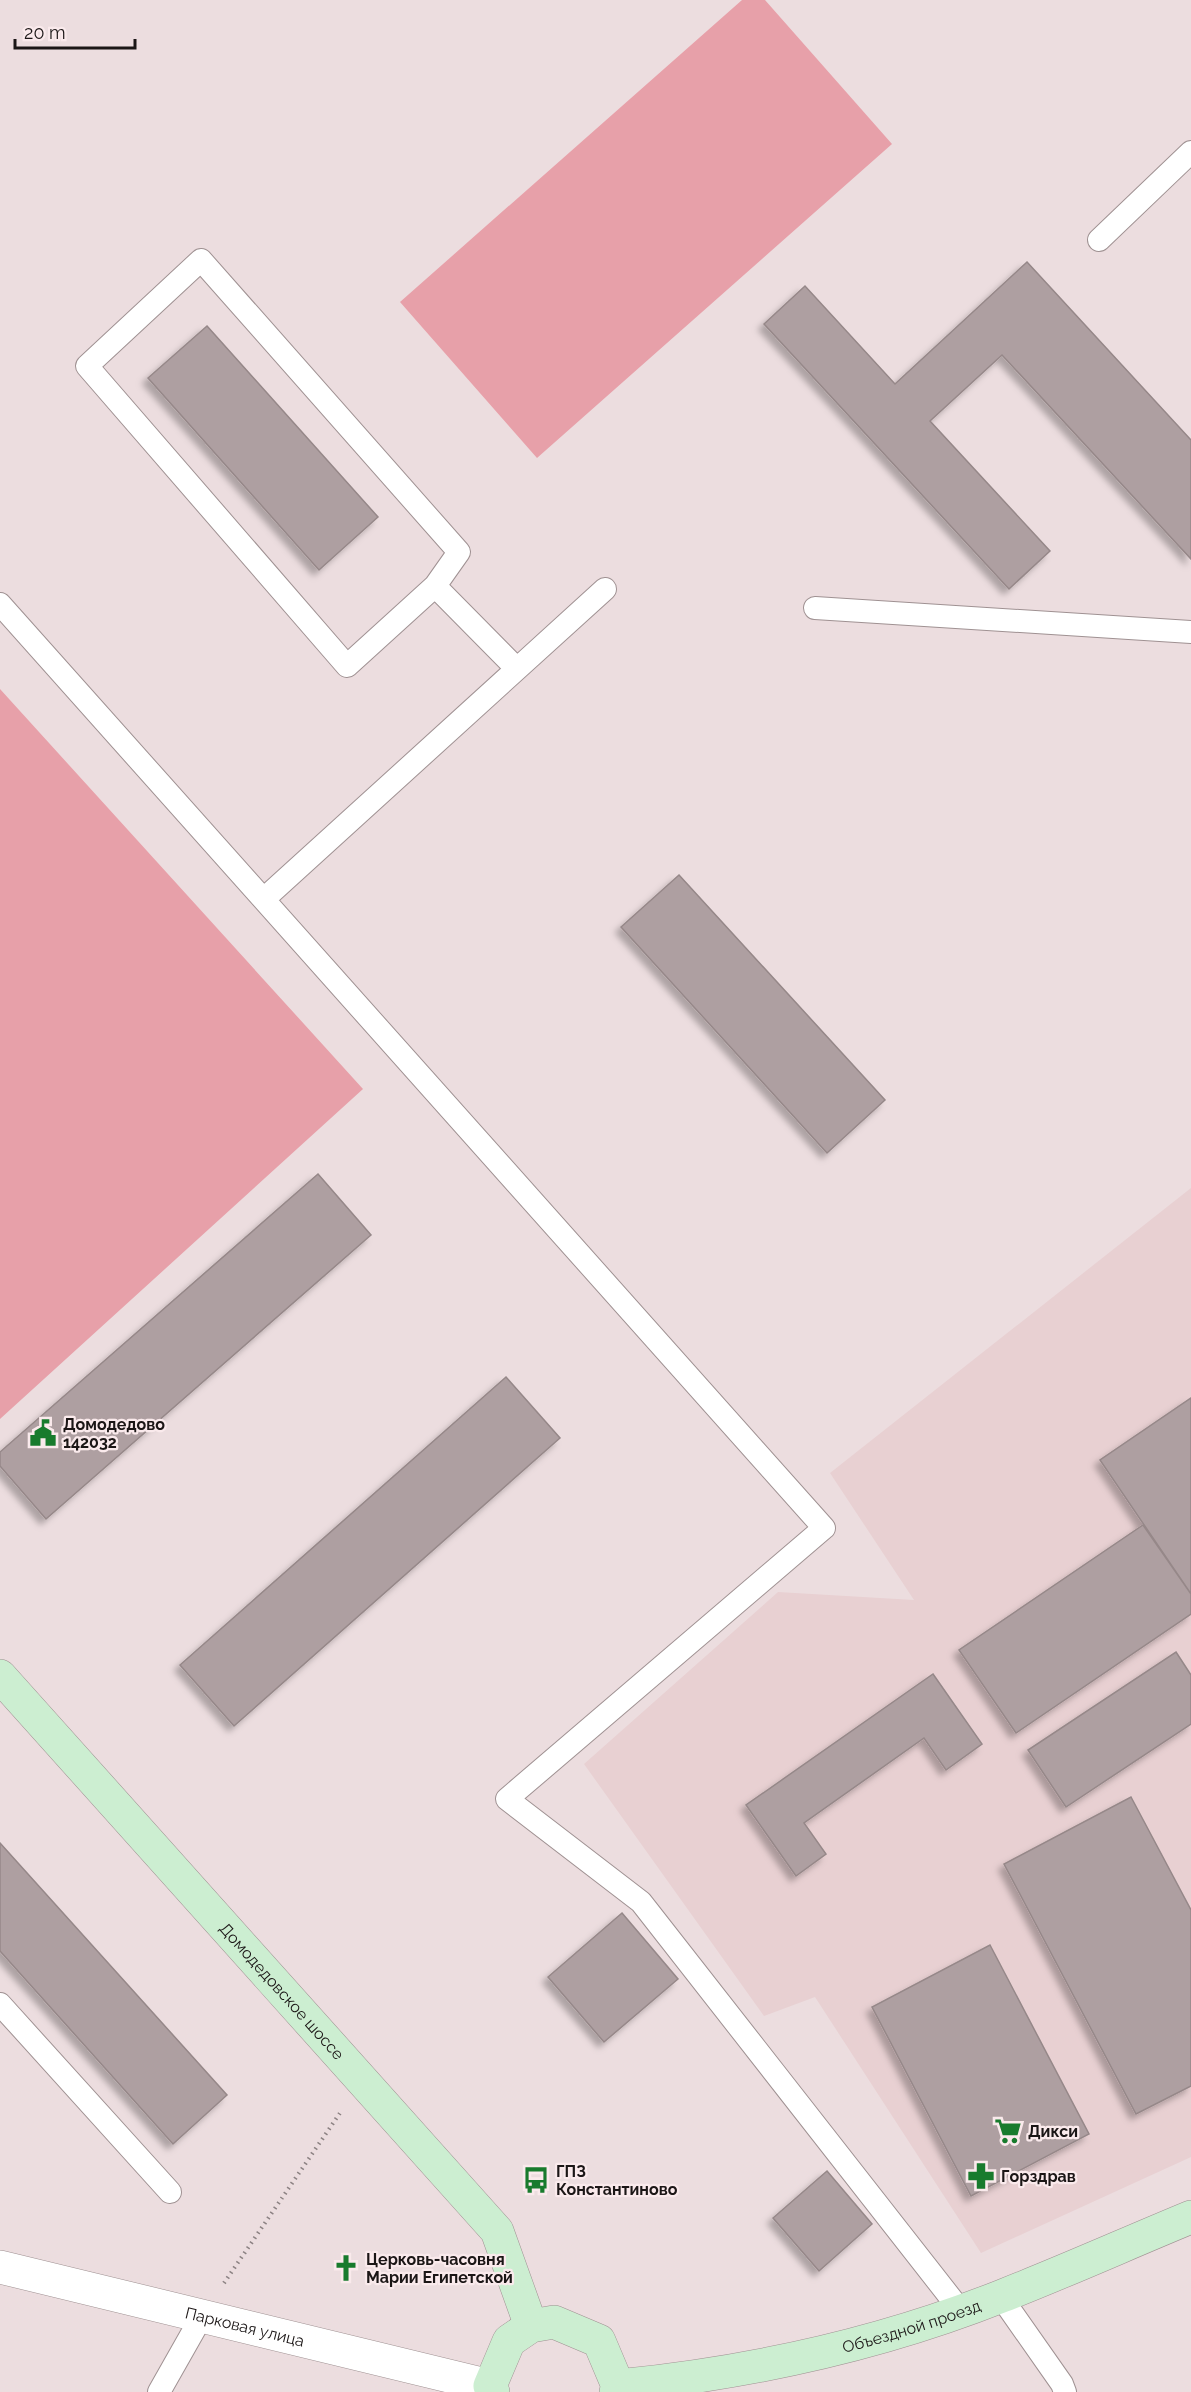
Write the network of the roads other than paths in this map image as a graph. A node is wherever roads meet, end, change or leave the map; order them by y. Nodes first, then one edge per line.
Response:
1 (1191, 152) edge
2 (1099, 240) dead end
3 (435, 586) junction
4 (605, 589) dead end
5 (0, 604) edge
6 (815, 608) dead end
7 (1191, 632) edge
8 (517, 669) junction
9 (265, 898) junction
10 (0, 1676) edge
11 (0, 2004) edge
12 (170, 2192) dead end
13 (1191, 2217) edge
14 (0, 2266) edge
15 (1001, 2297) junction
16 (962, 2311) junction
17 (202, 2316) junction
18 (531, 2326) junction
19 (491, 2389) edge
20 (617, 2389) edge
21 (1067, 2390) edge
22 (159, 2392) edge

1 - 2 lane
3 - 3 lane
3 - 8 lane
4 - 8 lane
5 - 9 lane
6 - 7 lane
8 - 9 lane
9 - 16 lane
10 - 18 street, Домодедовское шоссе
11 - 12 lane
13 - 15 street, Объездной проезд
14 - 17 street, Парковая улица
15 - 16 street, Объездной проезд
15 - 21 lane
16 - 20 street, Объездной проезд
17 - 19 street, Парковая улица
17 - 22 lane
18 - 19 street
18 - 20 street

